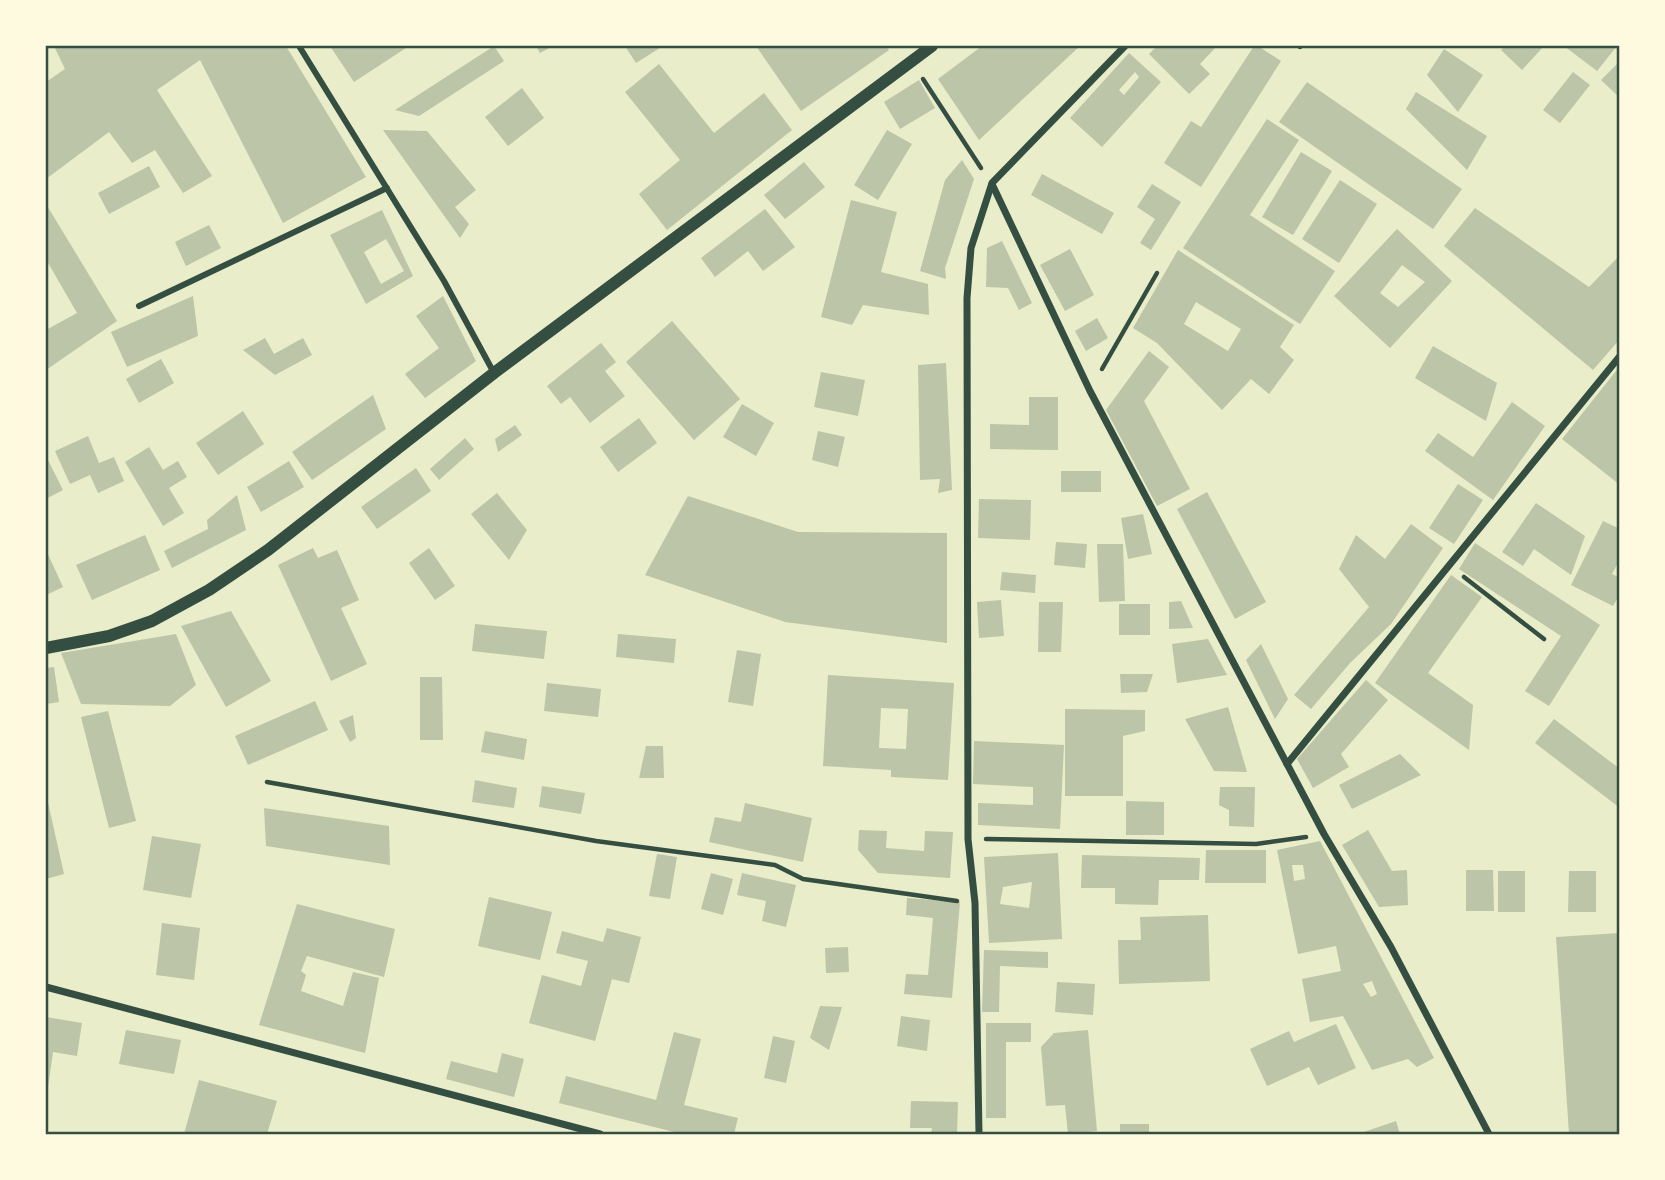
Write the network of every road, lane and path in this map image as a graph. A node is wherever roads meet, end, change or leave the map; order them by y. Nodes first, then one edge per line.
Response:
1 (299, 46) edge
2 (932, 46) edge
3 (1125, 46) edge
4 (911, 61) junction
5 (992, 183) junction
6 (387, 188) junction
7 (1157, 273) dead end
8 (139, 306) dead end
9 (1619, 356) edge
10 (494, 373) junction
11 (1090, 391) junction
12 (1450, 565) junction
13 (1544, 639) dead end
14 (46, 648) edge
15 (1287, 764) junction
16 (267, 782) dead end
17 (1324, 834) junction
18 (968, 839) junction
19 (975, 904) junction
20 (46, 987) edge
21 (600, 1135) edge
22 (979, 1135) edge
23 (1489, 1135) edge

1 - 6 street
2 - 4 street
3 - 5 street
4 - 5 path
4 - 10 street
5 - 11 street
5 - 18 street
6 - 8 street
6 - 10 street
7 - 11 path
9 - 12 street
10 - 14 street
11 - 15 street
12 - 13 path
12 - 15 street
15 - 17 street
16 - 19 path
17 - 18 path
17 - 23 street
18 - 19 street
19 - 22 street
20 - 21 street

